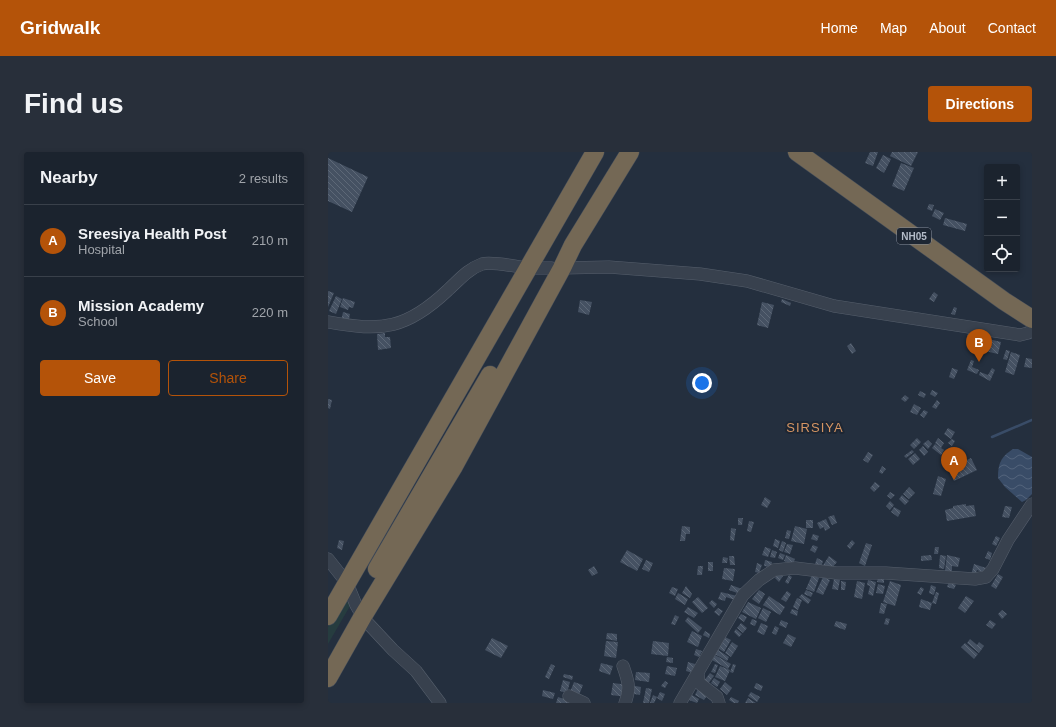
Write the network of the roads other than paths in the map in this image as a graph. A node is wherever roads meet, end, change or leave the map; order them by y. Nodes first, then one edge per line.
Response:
1 (595, 152) edge
2 (622, 152) edge
3 (630, 152) edge
4 (797, 152) edge
5 (530, 268) junction
6 (557, 268) junction
7 (1032, 319) edge
8 (328, 322) edge
9 (1032, 330) edge
10 (1032, 504) edge
11 (328, 559) edge
12 (347, 583) junction
13 (360, 610) junction
14 (328, 616) edge
15 (328, 654) edge
16 (623, 666) dead end
17 (698, 674) junction
18 (328, 678) edge
19 (569, 696) dead end
20 (440, 703) edge
21 (584, 703) edge
22 (625, 703) edge
23 (680, 703) edge
24 (719, 703) edge

1 - 5 highway
2 - 6 highway
3 - 6 highway
4 - 7 highway, NH05
5 - 6 street
5 - 8 street
5 - 12 highway
6 - 9 street
6 - 13 highway
10 - 17 street
11 - 12 street
12 - 13 street
12 - 14 highway
13 - 15 highway
13 - 18 highway
13 - 20 street
16 - 22 street
17 - 23 street
17 - 24 street
19 - 21 street

